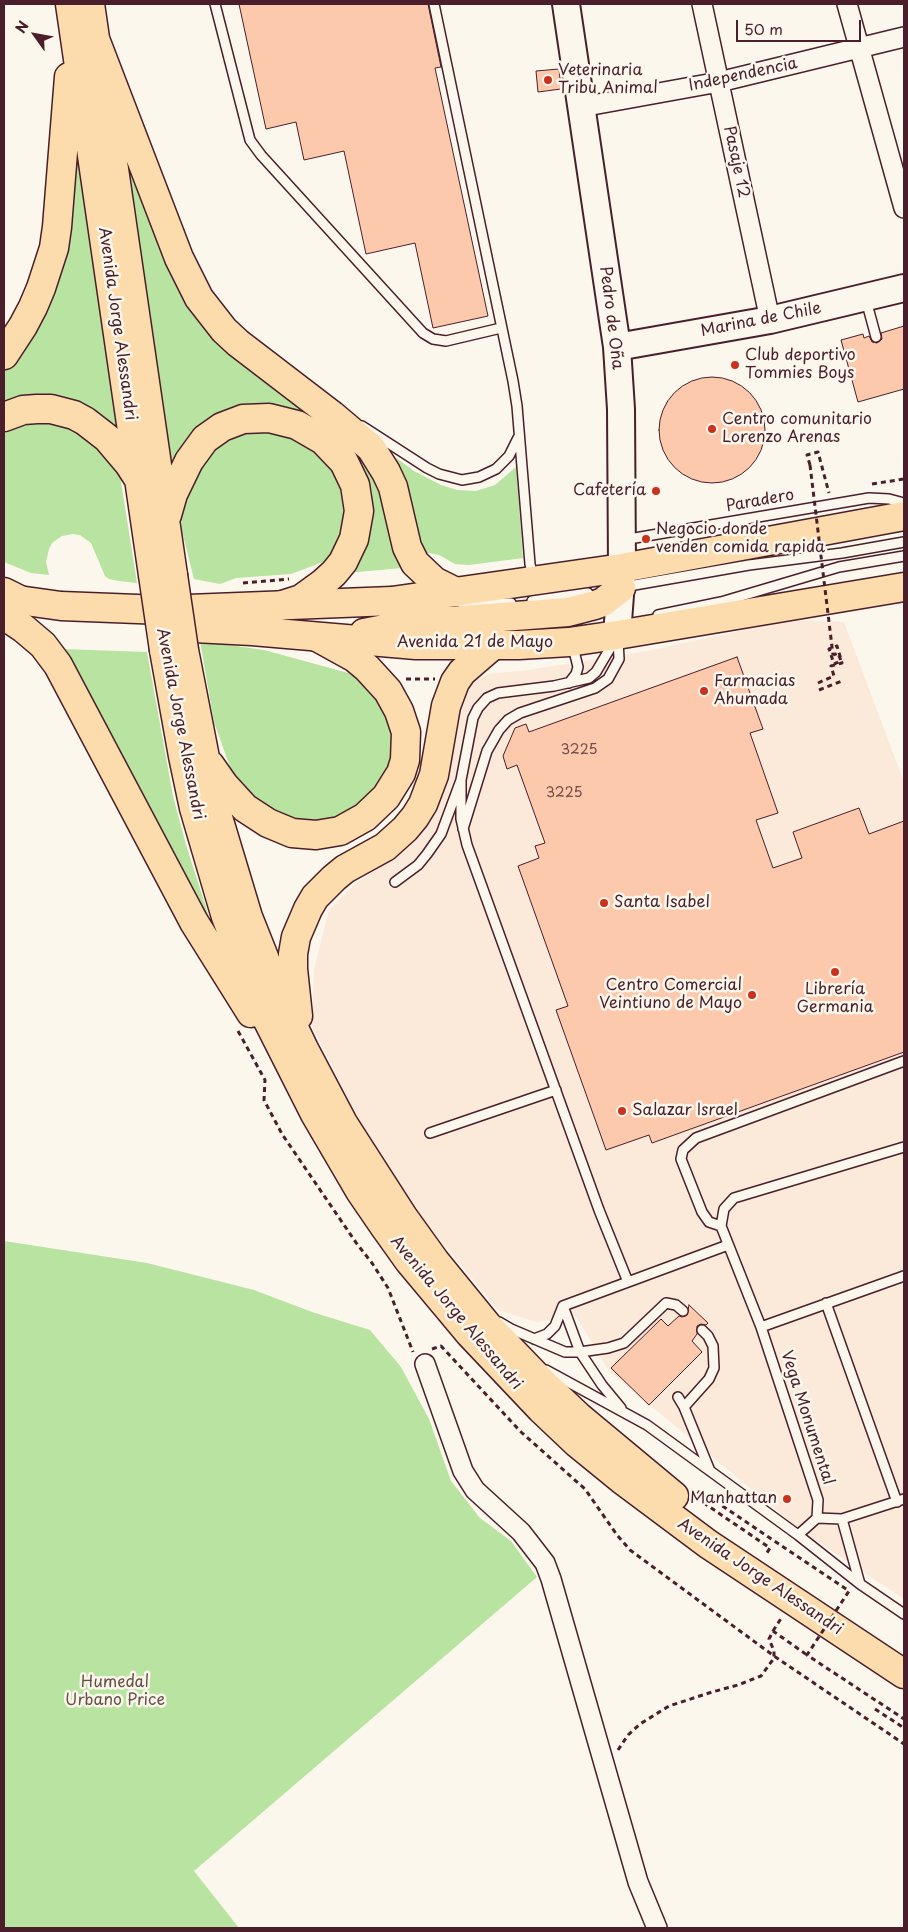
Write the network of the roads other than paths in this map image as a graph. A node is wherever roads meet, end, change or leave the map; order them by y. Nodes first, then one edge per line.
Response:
1 (70, 4) edge
2 (90, 4) edge
3 (215, 4) edge
4 (434, 4) edge
5 (566, 4) edge
6 (702, 4) edge
7 (847, 4) edge
8 (85, 35) junction
9 (904, 37) edge
10 (860, 48) junction
11 (719, 82) junction
12 (580, 107) junction
13 (904, 208) edge
14 (904, 288) edge
15 (865, 298) junction
16 (770, 320) junction
17 (501, 328) junction
18 (876, 337) dead end
19 (617, 347) junction
20 (4, 356) edge
21 (332, 415) junction
22 (4, 417) edge
23 (519, 438) junction
24 (140, 481) junction
25 (904, 503) edge
26 (904, 516) edge
27 (166, 526) junction
28 (622, 540) junction
29 (904, 542) edge
30 (904, 556) edge
31 (163, 575) junction
32 (534, 582) junction
33 (610, 585) junction
34 (904, 587) edge
35 (451, 600) junction
36 (9, 606) edge
37 (279, 606) junction
38 (652, 616) dead end
39 (618, 625) junction
40 (517, 636) dead end
41 (328, 638) junction
42 (569, 642) junction
43 (491, 646) junction
44 (174, 650) junction
45 (569, 683) junction
46 (204, 755) junction
47 (461, 780) junction
48 (463, 830) junction
49 (395, 882) dead end
50 (297, 1058) junction
51 (904, 1061) edge
52 (556, 1090) junction
53 (430, 1133) dead end
54 (904, 1147) edge
55 (721, 1226) junction
56 (728, 1245) junction
57 (903, 1279) edge
58 (628, 1282) junction
59 (469, 1303) junction
60 (826, 1303) junction
61 (563, 1306) junction
62 (683, 1311) dead end
63 (761, 1328) junction
64 (702, 1330) dead end
65 (534, 1339) junction
66 (508, 1348) junction
67 (580, 1352) junction
68 (425, 1364) dead end
69 (678, 1397) dead end
70 (684, 1407) junction
71 (624, 1412) junction
72 (710, 1471) junction
73 (901, 1500) edge
74 (817, 1518) junction
75 (842, 1519) junction
76 (798, 1535) junction
77 (860, 1584) junction
78 (904, 1614) edge
79 (904, 1651) edge
80 (904, 1674) edge
81 (657, 1928) edge

1 - 8 main road, Avenida Jorge Alessandri
2 - 8 main road, Avenida Jorge Alessandri
3 - 17 lane
4 - 17 lane
5 - 12 street, Pedro de Oña
6 - 11 street, Pasaje 12
7 - 10 street
8 - 20 main road
8 - 21 main road
8 - 24 main road, Avenida Jorge Alessandri
8 - 27 main road, Avenida Jorge Alessandri
9 - 10 street, Independencia
10 - 11 street, Independencia
10 - 13 street
11 - 12 street, Independencia
11 - 16 street, Pasaje 12
12 - 19 street, Pedro de Oña
14 - 15 street, Marina de Chile
15 - 16 street, Marina de Chile
15 - 18 lane
16 - 19 street, Marina de Chile
17 - 23 lane
19 - 28 street, Pedro de Oña
21 - 23 lane
21 - 35 main road
22 - 24 main road
23 - 32 lane
24 - 31 main road, Avenida Jorge Alessandri
25 - 28 lane, Paradero
26 - 33 main road
27 - 31 main road, Avenida Jorge Alessandri
27 - 37 main road
28 - 33 street, Pedro de Oña
29 - 33 lane
30 - 38 lane
31 - 44 main road, Avenida Jorge Alessandri, bridge
32 - 33 main road
32 - 35 main road
33 - 35 lane
33 - 39 street, Pedro de Oña
33 - 41 main road
34 - 39 main road, Avenida 21 de Mayo
35 - 37 main road
36 - 37 main road
36 - 41 main road, Avenida 21 de Mayo
36 - 50 main road
39 - 42 main road, Avenida 21 de Mayo
39 - 45 lane
39 - 48 lane
40 - 43 lane
41 - 43 main road, Avenida 21 de Mayo
41 - 46 main road
42 - 43 main road, Avenida 21 de Mayo
42 - 45 lane
43 - 50 main road
44 - 46 main road, Avenida Jorge Alessandri
44 - 50 main road, Avenida Jorge Alessandri
45 - 47 lane
46 - 50 main road, Avenida Jorge Alessandri
47 - 48 lane
47 - 49 lane
48 - 52 lane
50 - 59 main road, Avenida Jorge Alessandri
50 - 80 main road, Avenida Jorge Alessandri
51 - 55 lane
52 - 53 lane
52 - 58 lane
54 - 55 lane
55 - 56 lane, Vega Monumental
56 - 58 lane
56 - 63 lane, Vega Monumental
57 - 60 lane
58 - 61 lane
59 - 65 lane
59 - 66 main road, Avenida Jorge Alessandri
60 - 63 lane
60 - 73 lane
61 - 65 lane
61 - 67 lane
62 - 67 lane
63 - 74 lane, Vega Monumental
64 - 70 lane
65 - 67 lane
66 - 71 lane
66 - 79 main road, Avenida Jorge Alessandri
67 - 71 lane
68 - 81 street
69 - 70 lane
70 - 72 lane
71 - 72 lane
72 - 76 lane
73 - 75 lane
74 - 75 lane
74 - 76 lane
75 - 77 lane
76 - 77 lane
77 - 78 lane

